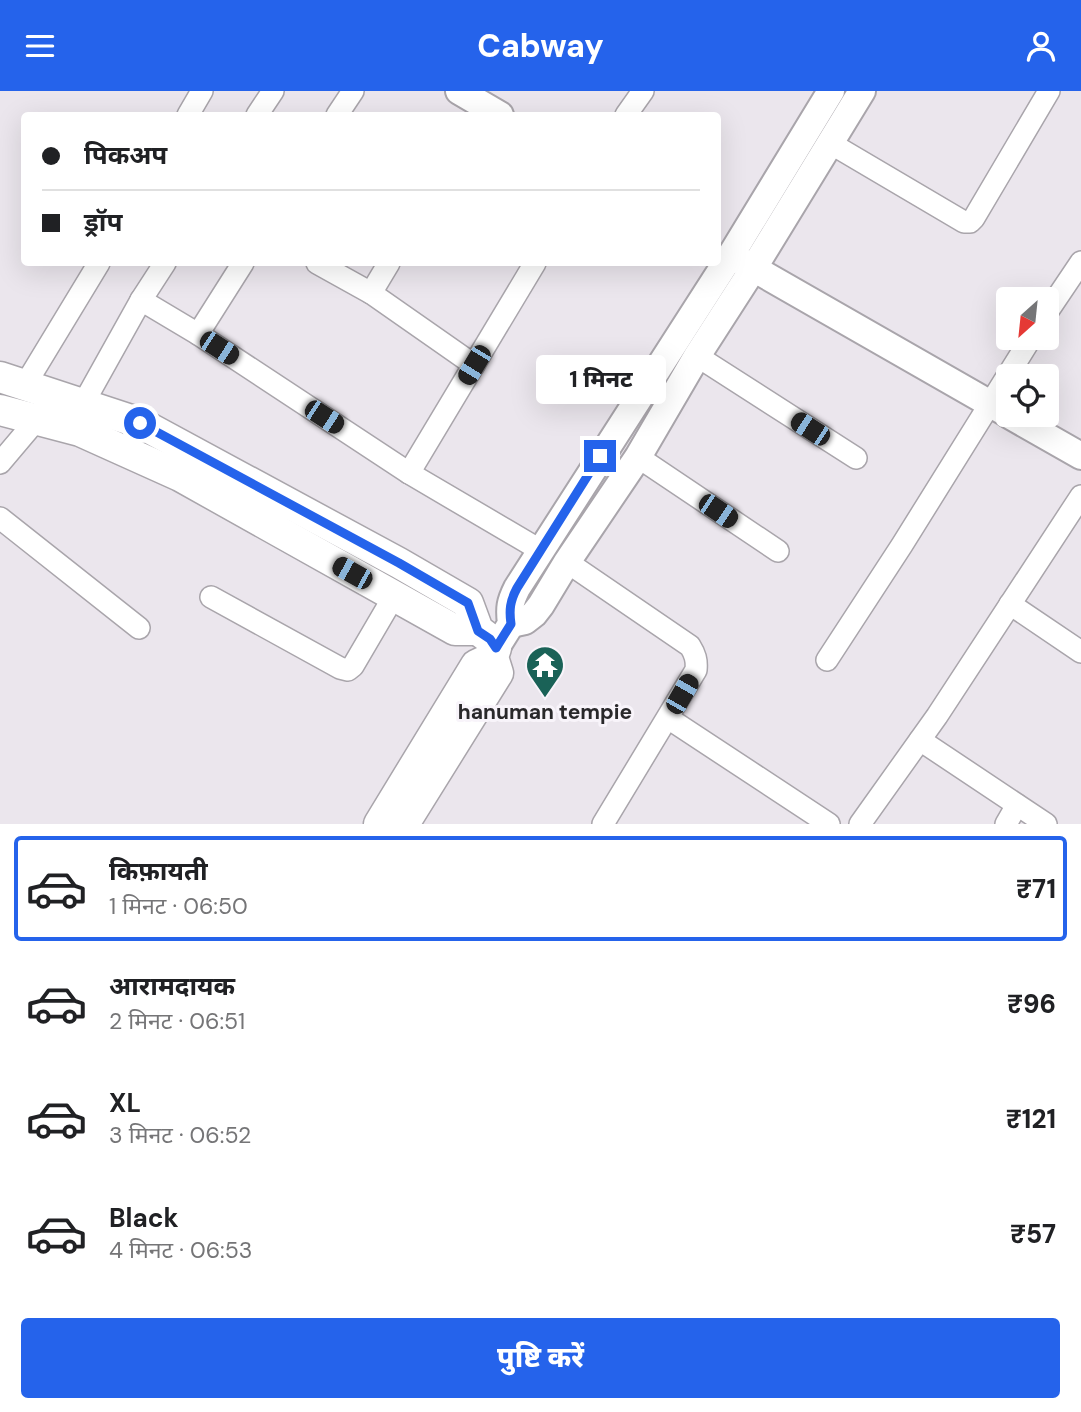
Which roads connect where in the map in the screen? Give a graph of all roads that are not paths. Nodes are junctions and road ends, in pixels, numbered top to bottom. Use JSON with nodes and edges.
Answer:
{"nodes":[{"id":1,"x":202,"y":91,"type":"edge"},
{"id":2,"x":273,"y":91,"type":"edge"},
{"id":3,"x":353,"y":91,"type":"edge"},
{"id":4,"x":459,"y":91,"type":"edge"},
{"id":5,"x":643,"y":91,"type":"edge"},
{"id":6,"x":831,"y":91,"type":"edge"},
{"id":7,"x":862,"y":91,"type":"edge"},
{"id":8,"x":1049,"y":91,"type":"edge"},
{"id":9,"x":190,"y":112,"type":"edge"},
{"id":10,"x":259,"y":112,"type":"edge"},
{"id":11,"x":339,"y":112,"type":"edge"},
{"id":12,"x":486,"y":112,"type":"edge"},
{"id":13,"x":628,"y":112,"type":"edge"},
{"id":14,"x":830,"y":143,"type":"junction"},
{"id":15,"x":734,"y":257,"type":"edge"},
{"id":16,"x":1081,"y":261,"type":"edge"},
{"id":17,"x":97,"y":266,"type":"edge"},
{"id":18,"x":163,"y":266,"type":"edge"},
{"id":19,"x":241,"y":266,"type":"edge"},
{"id":20,"x":322,"y":266,"type":"edge"},
{"id":21,"x":387,"y":266,"type":"edge"},
{"id":22,"x":533,"y":266,"type":"edge"},
{"id":23,"x":371,"y":293,"type":"junction"},
{"id":24,"x":1059,"y":294,"type":"edge"},
{"id":25,"x":141,"y":300,"type":"junction"},
{"id":26,"x":198,"y":334,"type":"junction"},
{"id":27,"x":697,"y":356,"type":"junction"},
{"id":28,"x":474,"y":365,"type":"junction"},
{"id":29,"x":12,"y":381,"type":"edge"},
{"id":30,"x":70,"y":399,"type":"junction"},
{"id":31,"x":996,"y":408,"type":"edge"},
{"id":32,"x":0,"y":410,"type":"edge"},
{"id":33,"x":996,"y":419,"type":"edge"},
{"id":34,"x":37,"y":421,"type":"junction"},
{"id":35,"x":1030,"y":427,"type":"edge"},
{"id":36,"x":1081,"y":456,"type":"edge"},
{"id":37,"x":638,"y":457,"type":"junction"},
{"id":38,"x":856,"y":458,"type":"dead end"},
{"id":39,"x":0,"y":463,"type":"edge"},
{"id":40,"x":409,"y":473,"type":"junction"},
{"id":41,"x":1081,"y":496,"type":"edge"},
{"id":42,"x":280,"y":498,"type":"junction"},
{"id":43,"x":0,"y":518,"type":"edge"},
{"id":44,"x":268,"y":526,"type":"junction"},
{"id":45,"x":540,"y":550,"type":"junction"},
{"id":46,"x":778,"y":551,"type":"dead end"},
{"id":47,"x":568,"y":562,"type":"junction"},
{"id":48,"x":394,"y":596,"type":"junction"},
{"id":49,"x":211,"y":597,"type":"dead end"},
{"id":50,"x":1010,"y":604,"type":"junction"},
{"id":51,"x":139,"y":628,"type":"dead end"},
{"id":52,"x":494,"y":640,"type":"junction"},
{"id":53,"x":1081,"y":652,"type":"edge"},
{"id":54,"x":827,"y":660,"type":"dead end"},
{"id":55,"x":668,"y":718,"type":"junction"},
{"id":56,"x":920,"y":740,"type":"junction"},
{"id":57,"x":1017,"y":806,"type":"junction"},
{"id":58,"x":379,"y":824,"type":"edge"},
{"id":59,"x":404,"y":824,"type":"edge"},
{"id":60,"x":603,"y":824,"type":"edge"},
{"id":61,"x":829,"y":824,"type":"edge"},
{"id":62,"x":860,"y":824,"type":"edge"},
{"id":63,"x":1006,"y":824,"type":"edge"},
{"id":64,"x":1046,"y":824,"type":"edge"}],
"edges":[{"from":1,"to":9,"type":"street"},
{"from":2,"to":10,"type":"street"},
{"from":3,"to":11,"type":"street"},
{"from":4,"to":12,"type":"street"},
{"from":5,"to":13,"type":"street"},
{"from":6,"to":15,"type":"street"},
{"from":7,"to":14,"type":"street"},
{"from":8,"to":14,"type":"street"},
{"from":14,"to":15,"type":"street"},
{"from":15,"to":27,"type":"street"},
{"from":15,"to":31,"type":"street"},
{"from":15,"to":45,"type":"street"},
{"from":16,"to":24,"type":"street"},
{"from":17,"to":29,"type":"street"},
{"from":18,"to":25,"type":"street"},
{"from":19,"to":26,"type":"street"},
{"from":20,"to":23,"type":"street"},
{"from":21,"to":23,"type":"street"},
{"from":22,"to":28,"type":"street"},
{"from":23,"to":28,"type":"street"},
{"from":25,"to":26,"type":"street"},
{"from":25,"to":30,"type":"street"},
{"from":26,"to":40,"type":"street"},
{"from":27,"to":37,"type":"street"},
{"from":27,"to":38,"type":"street"},
{"from":28,"to":40,"type":"street"},
{"from":29,"to":30,"type":"main road"},
{"from":30,"to":34,"type":"street"},
{"from":30,"to":42,"type":"main road"},
{"from":32,"to":34,"type":"main road"},
{"from":33,"to":54,"type":"street"},
{"from":34,"to":39,"type":"street"},
{"from":34,"to":44,"type":"main road"},
{"from":35,"to":36,"type":"street"},
{"from":37,"to":46,"type":"street"},
{"from":37,"to":47,"type":"street"},
{"from":40,"to":45,"type":"street"},
{"from":41,"to":50,"type":"street"},
{"from":42,"to":44,"type":"main road"},
{"from":42,"to":52,"type":"main road"},
{"from":43,"to":51,"type":"street"},
{"from":44,"to":48,"type":"main road"},
{"from":45,"to":52,"type":"street"},
{"from":47,"to":52,"type":"street"},
{"from":47,"to":55,"type":"street"},
{"from":48,"to":49,"type":"street"},
{"from":48,"to":52,"type":"main road"},
{"from":50,"to":53,"type":"street"},
{"from":50,"to":56,"type":"street"},
{"from":52,"to":58,"type":"main road"},
{"from":52,"to":59,"type":"main road"},
{"from":55,"to":60,"type":"street"},
{"from":55,"to":61,"type":"street"},
{"from":56,"to":57,"type":"street"},
{"from":56,"to":62,"type":"street"},
{"from":57,"to":63,"type":"street"},
{"from":57,"to":64,"type":"street"}]}
